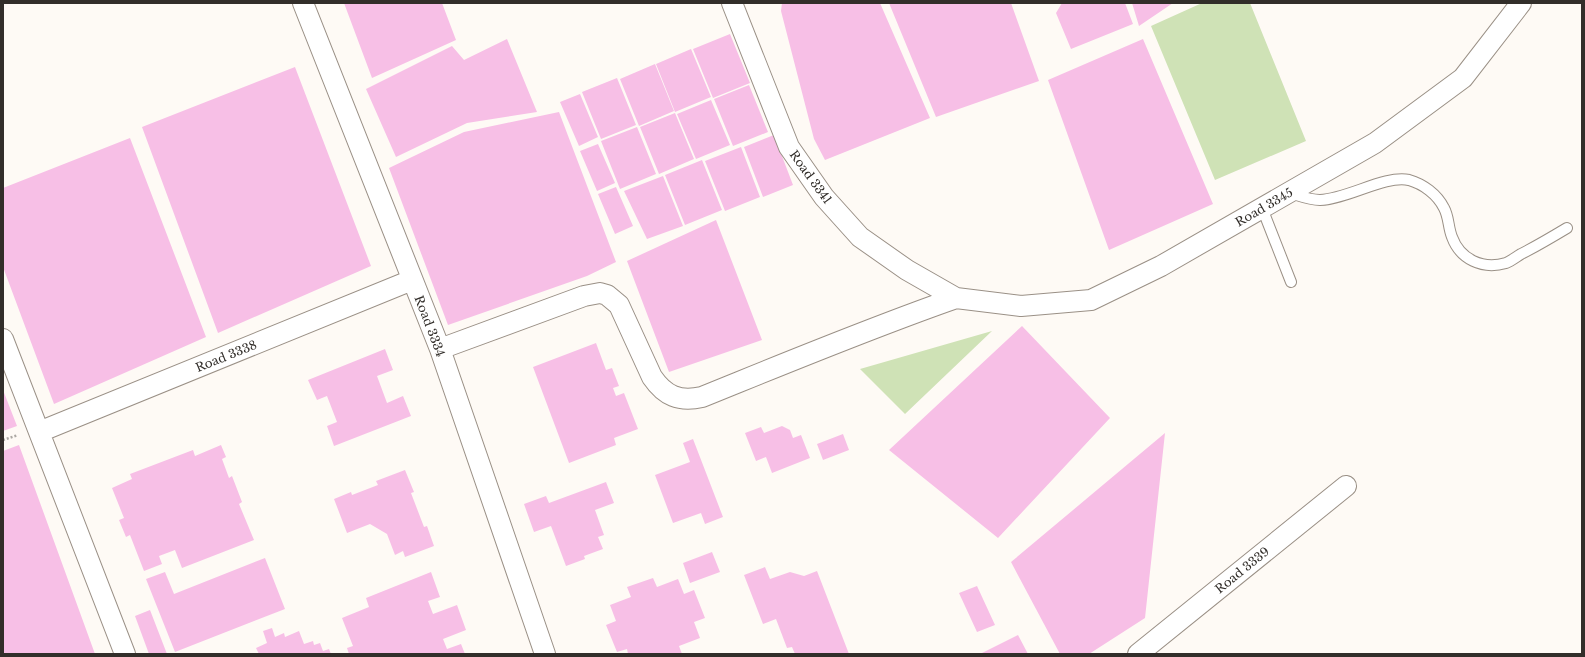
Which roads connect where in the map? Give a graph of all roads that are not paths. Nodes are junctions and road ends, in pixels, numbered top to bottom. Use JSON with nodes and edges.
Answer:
{"nodes":[{"id":1,"x":303,"y":3,"type":"edge"},
{"id":2,"x":732,"y":3,"type":"edge"},
{"id":3,"x":1520,"y":3,"type":"edge"},
{"id":4,"x":1289,"y":192,"type":"junction"},
{"id":5,"x":1262,"y":208,"type":"junction"},
{"id":6,"x":1566,"y":228,"type":"dead end"},
{"id":7,"x":412,"y":280,"type":"junction"},
{"id":8,"x":1291,"y":282,"type":"dead end"},
{"id":9,"x":956,"y":298,"type":"junction"},
{"id":10,"x":3,"y":339,"type":"edge"},
{"id":11,"x":440,"y":349,"type":"junction"},
{"id":12,"x":39,"y":432,"type":"junction"},
{"id":13,"x":1346,"y":486,"type":"dead end"},
{"id":14,"x":125,"y":654,"type":"edge"},
{"id":15,"x":545,"y":654,"type":"edge"},
{"id":16,"x":1138,"y":654,"type":"edge"}],
"edges":[{"from":1,"to":7,"type":"street","name":"Road 3334"},
{"from":2,"to":9,"type":"street","name":"Road 3341"},
{"from":3,"to":4,"type":"street","name":"Road 3345"},
{"from":4,"to":5,"type":"street","name":"Road 3345"},
{"from":4,"to":6,"type":"lane"},
{"from":5,"to":8,"type":"lane"},
{"from":5,"to":9,"type":"street","name":"Road 3345"},
{"from":7,"to":11,"type":"street","name":"Road 3334"},
{"from":7,"to":12,"type":"street","name":"Road 3338"},
{"from":9,"to":11,"type":"street"},
{"from":10,"to":12,"type":"street"},
{"from":11,"to":15,"type":"street","name":"Road 3334"},
{"from":12,"to":14,"type":"street"},
{"from":13,"to":16,"type":"street","name":"Road 3339"}]}
